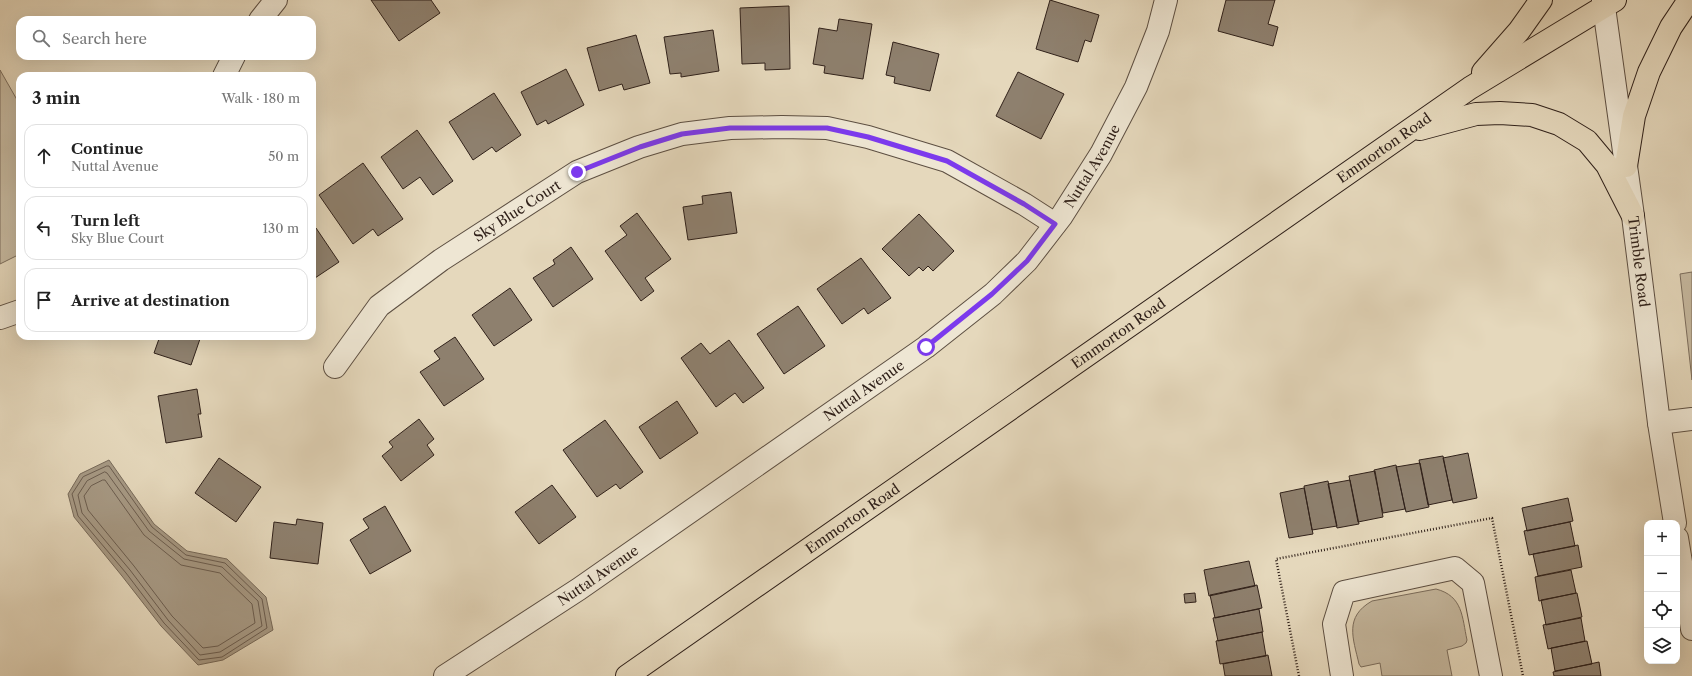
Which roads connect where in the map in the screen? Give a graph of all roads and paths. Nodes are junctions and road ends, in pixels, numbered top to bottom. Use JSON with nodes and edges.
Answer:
{"nodes":[{"id":1,"x":276,"y":0,"type":"edge"},
{"id":2,"x":1166,"y":0,"type":"edge"},
{"id":3,"x":1541,"y":0,"type":"edge"},
{"id":4,"x":1689,"y":0,"type":"edge"},
{"id":5,"x":1607,"y":2,"type":"edge"},
{"id":6,"x":263,"y":16,"type":"edge"},
{"id":7,"x":232,"y":60,"type":"edge"},
{"id":8,"x":226,"y":72,"type":"edge"},
{"id":9,"x":1470,"y":88,"type":"junction"},
{"id":10,"x":1407,"y":132,"type":"junction"},
{"id":11,"x":1626,"y":166,"type":"junction"},
{"id":12,"x":1633,"y":216,"type":"junction"},
{"id":13,"x":1055,"y":224,"type":"junction"},
{"id":14,"x":16,"y":312,"type":"edge"},
{"id":15,"x":0,"y":318,"type":"edge"},
{"id":16,"x":335,"y":367,"type":"dead end"},
{"id":17,"x":1692,"y":419,"type":"edge"},
{"id":18,"x":1660,"y":423,"type":"junction"},
{"id":19,"x":1675,"y":520,"type":"edge"},
{"id":20,"x":1680,"y":556,"type":"edge"},
{"id":21,"x":1692,"y":629,"type":"edge"},
{"id":22,"x":444,"y":676,"type":"edge"},
{"id":23,"x":627,"y":676,"type":"edge"},
{"id":24,"x":1342,"y":676,"type":"edge"},
{"id":25,"x":1491,"y":676,"type":"edge"}],
"edges":[{"from":1,"to":6,"type":"street"},
{"from":2,"to":13,"type":"street","name":"Nuttal Avenue"},
{"from":3,"to":9,"type":"main road"},
{"from":4,"to":11,"type":"main road"},
{"from":5,"to":9,"type":"main road","name":"Emmorton Road"},
{"from":5,"to":11,"type":"street","name":"Trimble Road"},
{"from":7,"to":8,"type":"street"},
{"from":9,"to":10,"type":"main road","name":"Emmorton Road"},
{"from":10,"to":12,"type":"main road"},
{"from":10,"to":23,"type":"main road","name":"Emmorton Road"},
{"from":11,"to":12,"type":"street","name":"Trimble Road"},
{"from":12,"to":18,"type":"street","name":"Trimble Road"},
{"from":13,"to":16,"type":"street","name":"Sky Blue Court"},
{"from":13,"to":22,"type":"street","name":"Nuttal Avenue"},
{"from":14,"to":15,"type":"street"},
{"from":17,"to":18,"type":"street"},
{"from":18,"to":19,"type":"street","name":"Trimble Road"},
{"from":20,"to":21,"type":"street"},
{"from":24,"to":25,"type":"street"}]}
